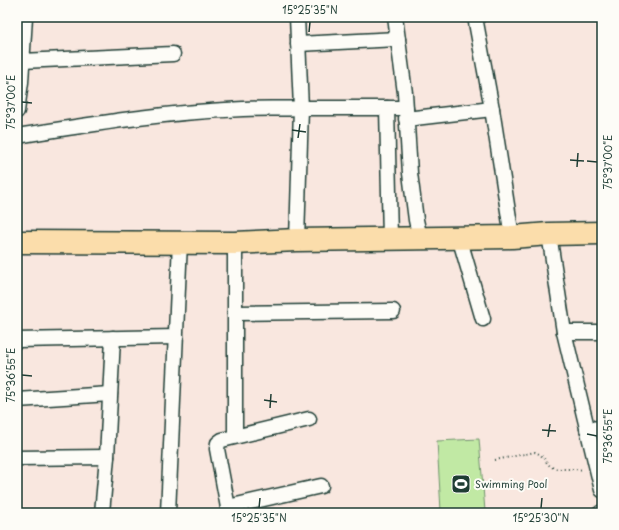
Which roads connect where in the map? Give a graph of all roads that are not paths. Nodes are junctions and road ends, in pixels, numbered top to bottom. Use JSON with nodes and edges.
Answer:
{"nodes":[{"id":1,"x":25,"y":17,"type":"edge"},
{"id":2,"x":297,"y":17,"type":"edge"},
{"id":3,"x":395,"y":17,"type":"edge"},
{"id":4,"x":475,"y":17,"type":"edge"},
{"id":5,"x":398,"y":39,"type":"junction"},
{"id":6,"x":298,"y":44,"type":"junction"},
{"id":7,"x":173,"y":54,"type":"dead end"},
{"id":8,"x":22,"y":61,"type":"junction"},
{"id":9,"x":301,"y":108,"type":"junction"},
{"id":10,"x":387,"y":108,"type":"junction"},
{"id":11,"x":492,"y":109,"type":"junction"},
{"id":12,"x":17,"y":111,"type":"edge"},
{"id":13,"x":406,"y":113,"type":"junction"},
{"id":14,"x":17,"y":136,"type":"edge"},
{"id":15,"x":602,"y":233,"type":"edge"},
{"id":16,"x":548,"y":234,"type":"junction"},
{"id":17,"x":459,"y":237,"type":"junction"},
{"id":18,"x":512,"y":237,"type":"junction"},
{"id":19,"x":390,"y":238,"type":"junction"},
{"id":20,"x":420,"y":238,"type":"junction"},
{"id":21,"x":297,"y":240,"type":"junction"},
{"id":22,"x":17,"y":242,"type":"edge"},
{"id":23,"x":180,"y":242,"type":"junction"},
{"id":24,"x":235,"y":243,"type":"junction"},
{"id":25,"x":393,"y":311,"type":"dead end"},
{"id":26,"x":235,"y":313,"type":"junction"},
{"id":27,"x":483,"y":319,"type":"dead end"},
{"id":28,"x":564,"y":332,"type":"junction"},
{"id":29,"x":602,"y":332,"type":"edge"},
{"id":30,"x":176,"y":337,"type":"junction"},
{"id":31,"x":113,"y":338,"type":"junction"},
{"id":32,"x":17,"y":340,"type":"edge"},
{"id":33,"x":110,"y":394,"type":"junction"},
{"id":34,"x":17,"y":400,"type":"edge"},
{"id":35,"x":309,"y":419,"type":"dead end"},
{"id":36,"x":602,"y":428,"type":"edge"},
{"id":37,"x":587,"y":429,"type":"junction"},
{"id":38,"x":235,"y":436,"type":"junction"},
{"id":39,"x":107,"y":457,"type":"junction"},
{"id":40,"x":17,"y":458,"type":"edge"},
{"id":41,"x":321,"y":486,"type":"dead end"},
{"id":42,"x":602,"y":490,"type":"edge"},
{"id":43,"x":228,"y":510,"type":"edge"},
{"id":44,"x":102,"y":513,"type":"edge"},
{"id":45,"x":168,"y":513,"type":"edge"}],
"edges":[{"from":1,"to":8,"type":"street"},
{"from":2,"to":6,"type":"street"},
{"from":3,"to":5,"type":"street"},
{"from":4,"to":11,"type":"street"},
{"from":5,"to":6,"type":"street"},
{"from":5,"to":13,"type":"street"},
{"from":6,"to":9,"type":"street"},
{"from":7,"to":8,"type":"street"},
{"from":8,"to":12,"type":"street"},
{"from":9,"to":10,"type":"street"},
{"from":9,"to":14,"type":"street"},
{"from":9,"to":21,"type":"street"},
{"from":10,"to":13,"type":"street"},
{"from":10,"to":19,"type":"street"},
{"from":11,"to":13,"type":"street"},
{"from":11,"to":18,"type":"street"},
{"from":13,"to":20,"type":"street"},
{"from":15,"to":16,"type":"main road"},
{"from":16,"to":18,"type":"main road"},
{"from":16,"to":28,"type":"street"},
{"from":17,"to":18,"type":"main road"},
{"from":17,"to":20,"type":"main road"},
{"from":17,"to":27,"type":"street"},
{"from":19,"to":20,"type":"main road"},
{"from":19,"to":21,"type":"main road"},
{"from":21,"to":24,"type":"main road"},
{"from":22,"to":23,"type":"main road"},
{"from":23,"to":24,"type":"main road"},
{"from":23,"to":30,"type":"street"},
{"from":24,"to":26,"type":"street"},
{"from":25,"to":26,"type":"street"},
{"from":26,"to":38,"type":"street"},
{"from":28,"to":29,"type":"street"},
{"from":28,"to":37,"type":"street"},
{"from":30,"to":31,"type":"street"},
{"from":30,"to":45,"type":"street"},
{"from":31,"to":32,"type":"street"},
{"from":31,"to":33,"type":"street"},
{"from":33,"to":34,"type":"street"},
{"from":33,"to":39,"type":"street"},
{"from":35,"to":38,"type":"street"},
{"from":36,"to":37,"type":"street"},
{"from":37,"to":42,"type":"street"},
{"from":38,"to":43,"type":"street"},
{"from":39,"to":40,"type":"street"},
{"from":39,"to":44,"type":"street"},
{"from":41,"to":43,"type":"street"}]}
